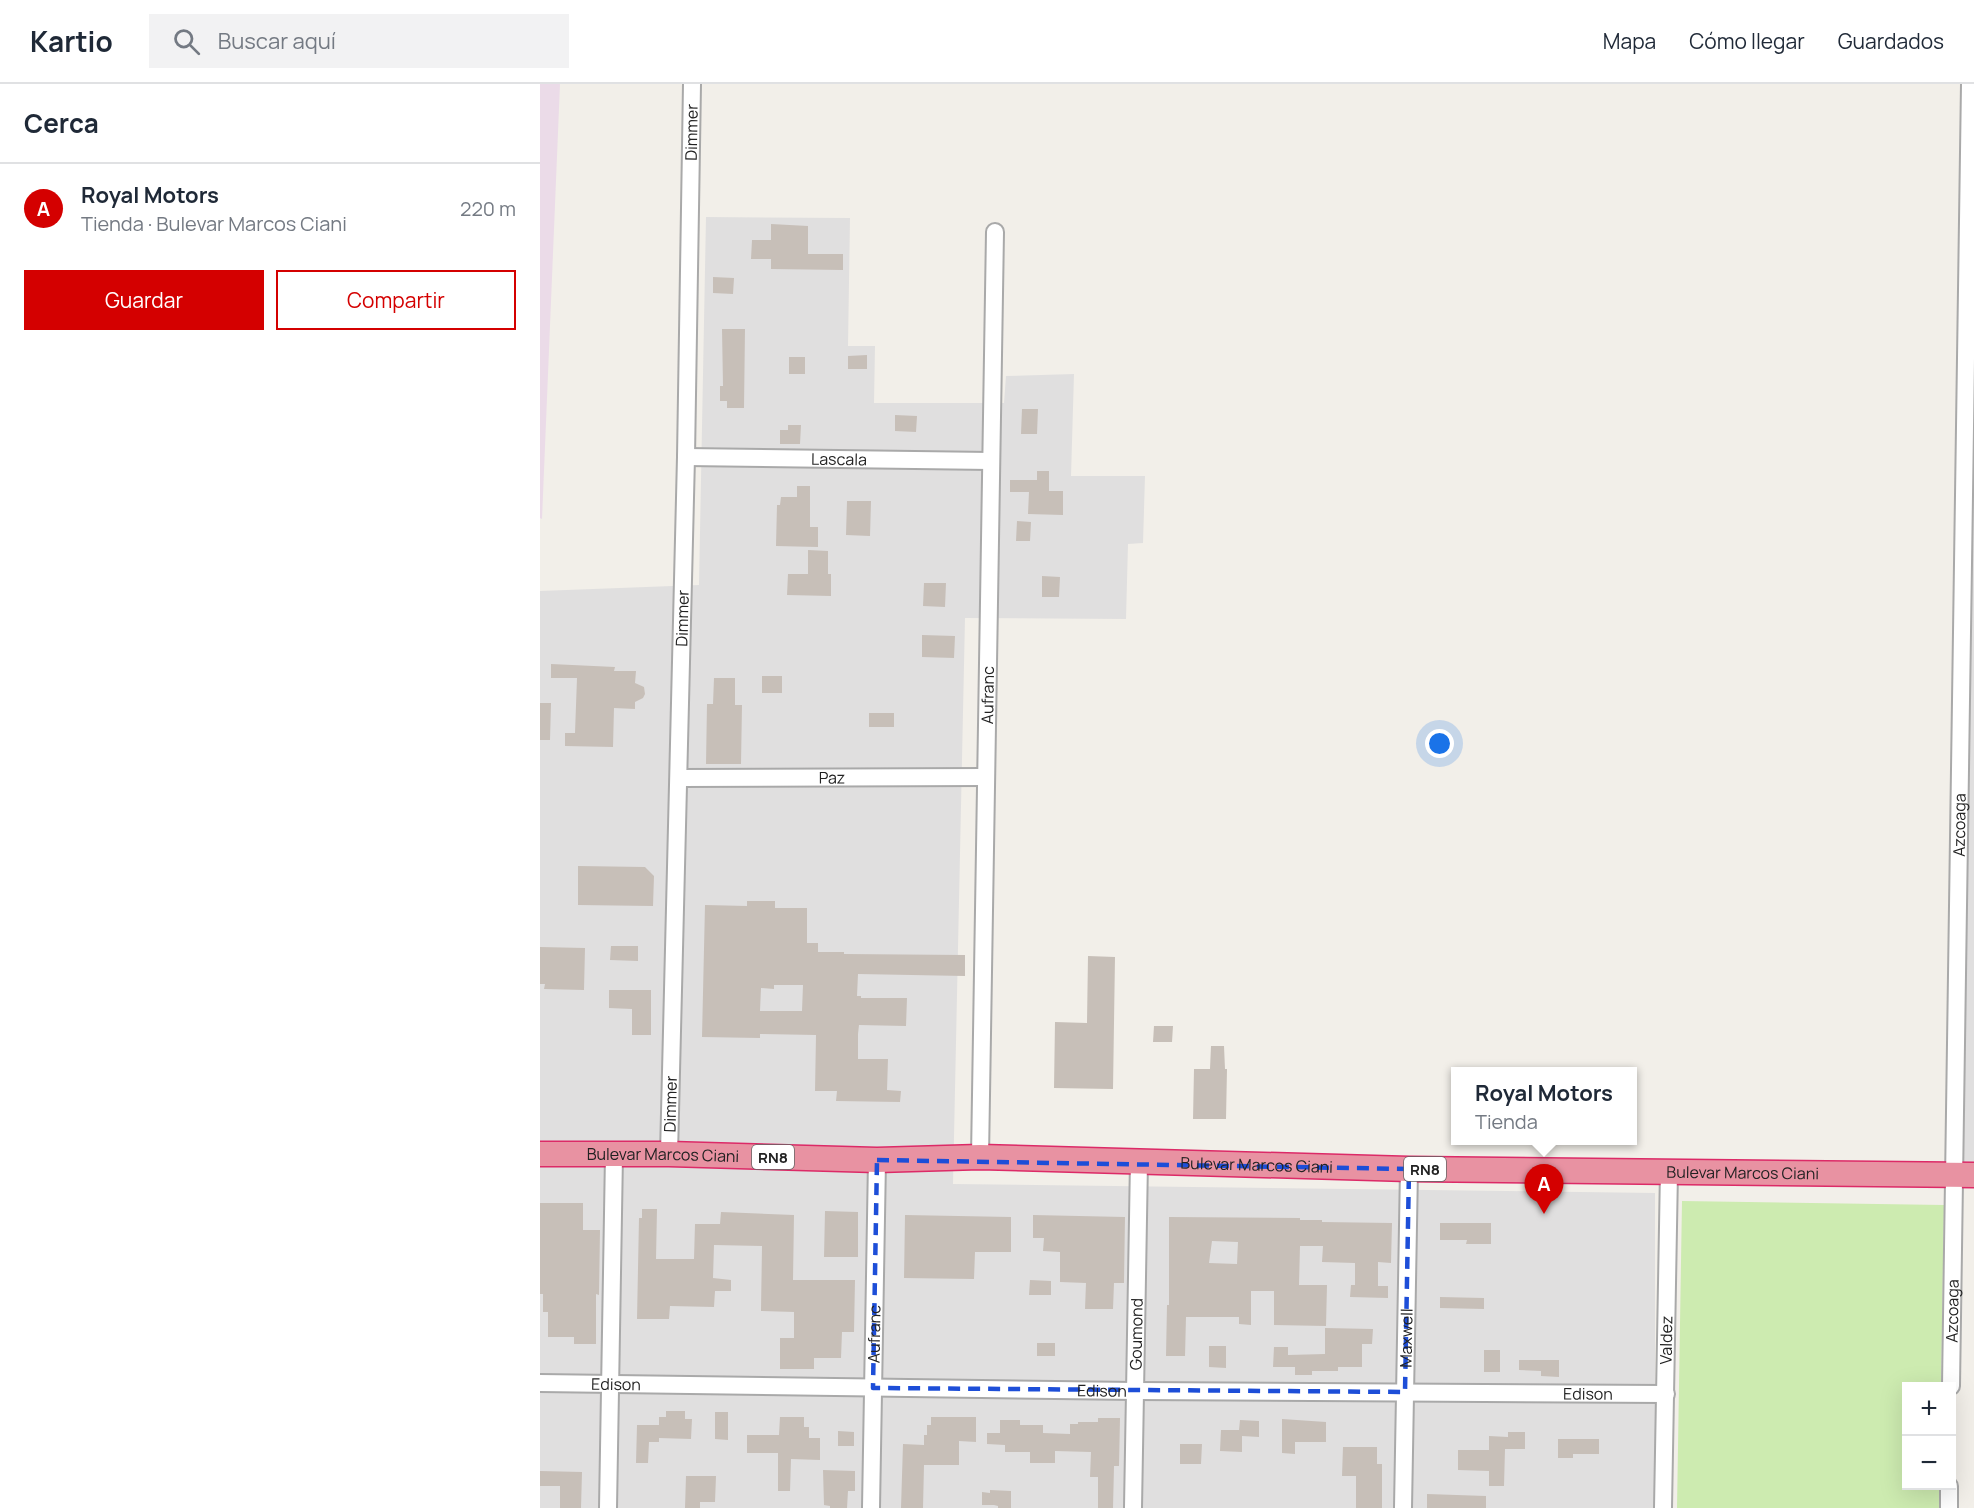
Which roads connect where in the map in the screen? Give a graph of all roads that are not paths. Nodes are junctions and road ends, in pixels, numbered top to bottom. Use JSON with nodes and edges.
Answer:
{"nodes":[{"id":1,"x":692,"y":84,"type":"edge"},
{"id":2,"x":1970,"y":84,"type":"edge"},
{"id":3,"x":995,"y":232,"type":"dead end"},
{"id":4,"x":686,"y":457,"type":"junction"},
{"id":5,"x":992,"y":461,"type":"junction"},
{"id":6,"x":986,"y":777,"type":"junction"},
{"id":7,"x":679,"y":778,"type":"junction"},
{"id":8,"x":540,"y":1154,"type":"edge"},
{"id":9,"x":669,"y":1154,"type":"junction"},
{"id":10,"x":614,"y":1155,"type":"junction"},
{"id":11,"x":980,"y":1157,"type":"junction"},
{"id":12,"x":877,"y":1160,"type":"junction"},
{"id":13,"x":1139,"y":1161,"type":"junction"},
{"id":14,"x":1409,"y":1169,"type":"junction"},
{"id":15,"x":1669,"y":1171,"type":"junction"},
{"id":16,"x":1964,"y":1175,"type":"edge"},
{"id":17,"x":1951,"y":1382,"type":"edge"},
{"id":18,"x":540,"y":1383,"type":"edge"},
{"id":19,"x":610,"y":1383,"type":"junction"},
{"id":20,"x":873,"y":1388,"type":"junction"},
{"id":21,"x":1135,"y":1390,"type":"junction"},
{"id":22,"x":1405,"y":1392,"type":"junction"},
{"id":23,"x":1666,"y":1394,"type":"junction"},
{"id":24,"x":1949,"y":1490,"type":"edge"},
{"id":25,"x":608,"y":1508,"type":"edge"},
{"id":26,"x":872,"y":1508,"type":"edge"},
{"id":27,"x":1133,"y":1508,"type":"edge"},
{"id":28,"x":1403,"y":1508,"type":"edge"},
{"id":29,"x":1663,"y":1508,"type":"edge"},
{"id":30,"x":1949,"y":1508,"type":"edge"}],
"edges":[{"from":1,"to":4,"type":"street","name":"Dimmer"},
{"from":2,"to":16,"type":"street","name":"Azcoaga"},
{"from":3,"to":5,"type":"street","name":"Aufranc"},
{"from":4,"to":5,"type":"street","name":"Lascala"},
{"from":4,"to":7,"type":"street","name":"Dimmer"},
{"from":5,"to":6,"type":"street","name":"Aufranc"},
{"from":6,"to":7,"type":"street","name":"Paz"},
{"from":6,"to":11,"type":"street","name":"Aufranc"},
{"from":7,"to":9,"type":"street","name":"Dimmer"},
{"from":8,"to":10,"type":"highway","name":"Bulevar Marcos Ciani","number":"RN8"},
{"from":9,"to":10,"type":"highway","name":"Bulevar Marcos Ciani","number":"RN8"},
{"from":9,"to":12,"type":"highway","name":"Bulevar Marcos Ciani","number":"RN8"},
{"from":10,"to":19,"type":"street"},
{"from":11,"to":12,"type":"highway","name":"Bulevar Marcos Ciani","number":"RN8"},
{"from":11,"to":13,"type":"highway","name":"Bulevar Marcos Ciani","number":"RN8"},
{"from":12,"to":20,"type":"street","name":"Aufranc"},
{"from":13,"to":14,"type":"highway","name":"Bulevar Marcos Ciani","number":"RN8"},
{"from":13,"to":21,"type":"street","name":"Goumond"},
{"from":14,"to":15,"type":"highway","name":"Bulevar Marcos Ciani","number":"RN8"},
{"from":14,"to":22,"type":"street","name":"Maxwell"},
{"from":15,"to":16,"type":"highway","name":"Bulevar Marcos Ciani","number":"RN8"},
{"from":15,"to":23,"type":"street","name":"Valdez"},
{"from":16,"to":17,"type":"street","name":"Azcoaga"},
{"from":18,"to":19,"type":"street","name":"Edison"},
{"from":19,"to":20,"type":"street","name":"Edison"},
{"from":19,"to":25,"type":"street"},
{"from":20,"to":21,"type":"street","name":"Edison"},
{"from":20,"to":26,"type":"street","name":"Aufranc"},
{"from":21,"to":22,"type":"street","name":"Edison"},
{"from":21,"to":27,"type":"street","name":"Goumond"},
{"from":22,"to":23,"type":"street","name":"Edison"},
{"from":22,"to":28,"type":"street","name":"Maxwell"},
{"from":23,"to":29,"type":"street","name":"Valdez"},
{"from":24,"to":30,"type":"street"}]}
